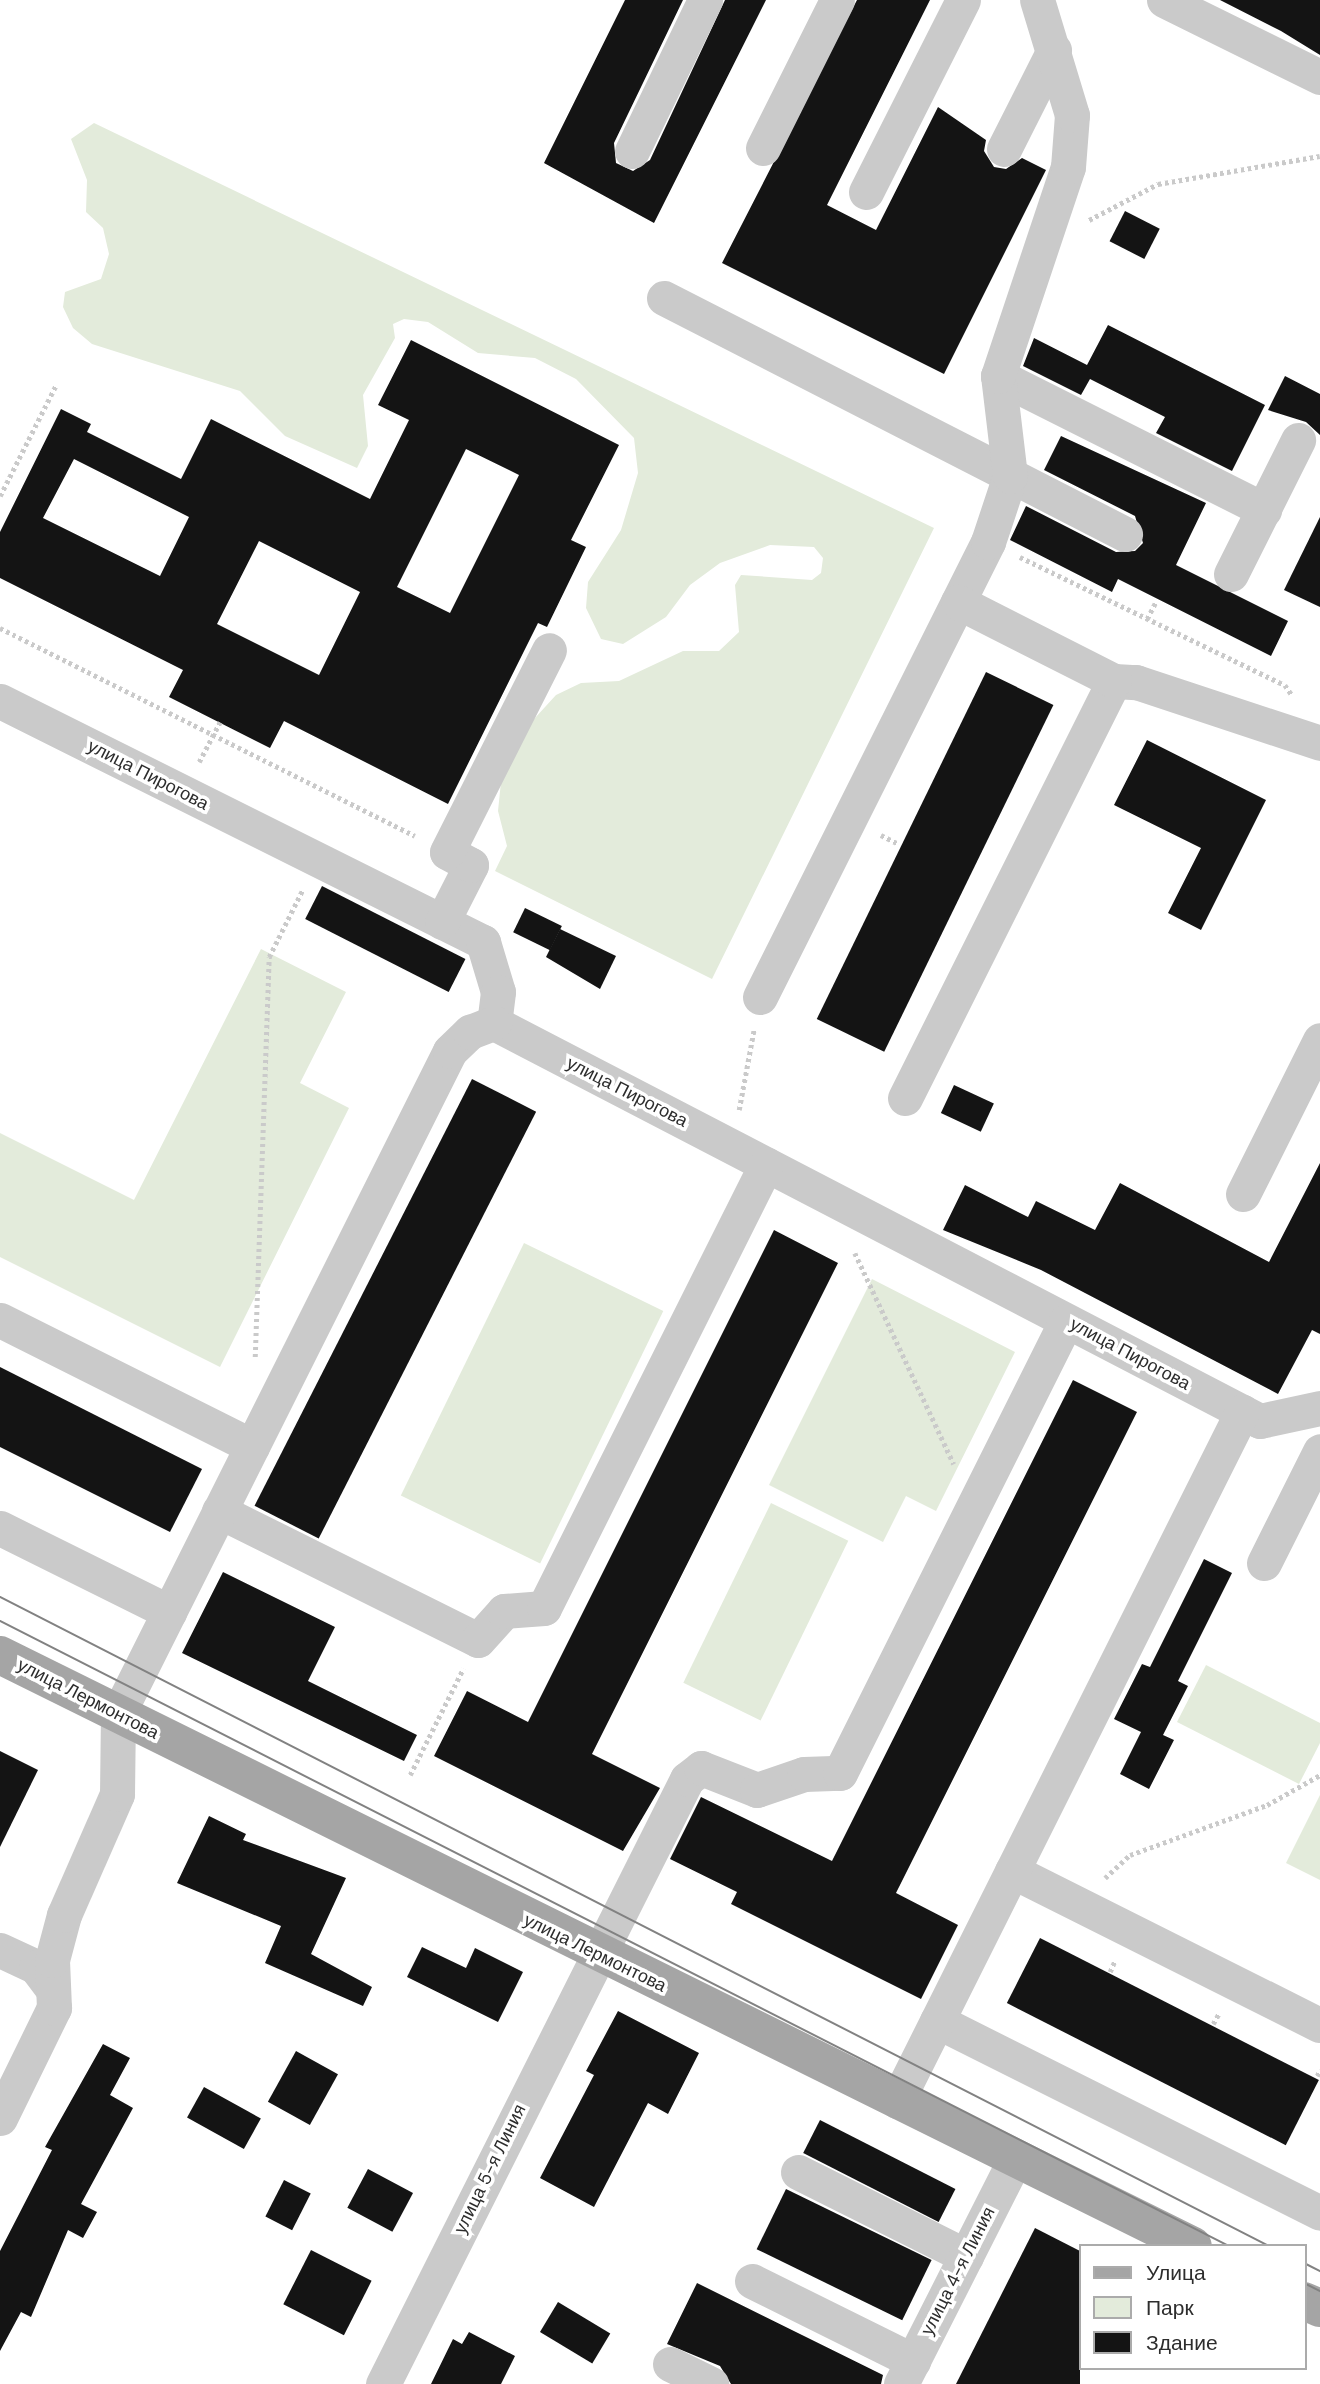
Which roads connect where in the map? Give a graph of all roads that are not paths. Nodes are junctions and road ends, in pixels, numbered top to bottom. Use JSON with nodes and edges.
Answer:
{"nodes":[{"id":1,"x":705,"y":0,"type":"edge"},
{"id":2,"x":837,"y":0,"type":"edge"},
{"id":3,"x":963,"y":0,"type":"edge"},
{"id":4,"x":1037,"y":0,"type":"edge"},
{"id":5,"x":1164,"y":0,"type":"edge"},
{"id":6,"x":1054,"y":50,"type":"junction"},
{"id":7,"x":1320,"y":78,"type":"edge"},
{"id":8,"x":763,"y":148,"type":"dead end"},
{"id":9,"x":1004,"y":149,"type":"dead end"},
{"id":10,"x":632,"y":151,"type":"dead end"},
{"id":11,"x":866,"y":192,"type":"dead end"},
{"id":12,"x":664,"y":298,"type":"dead end"},
{"id":13,"x":998,"y":376,"type":"junction"},
{"id":14,"x":1298,"y":440,"type":"dead end"},
{"id":15,"x":1010,"y":475,"type":"junction"},
{"id":16,"x":1264,"y":510,"type":"junction"},
{"id":17,"x":1125,"y":534,"type":"dead end"},
{"id":18,"x":1231,"y":574,"type":"dead end"},
{"id":19,"x":958,"y":602,"type":"junction"},
{"id":20,"x":549,"y":650,"type":"dead end"},
{"id":21,"x":1114,"y":681,"type":"junction"},
{"id":22,"x":0,"y":701,"type":"edge"},
{"id":23,"x":1320,"y":743,"type":"edge"},
{"id":24,"x":442,"y":922,"type":"junction"},
{"id":25,"x":760,"y":997,"type":"road end"},
{"id":26,"x":494,"y":1023,"type":"junction"},
{"id":27,"x":1320,"y":1040,"type":"edge"},
{"id":28,"x":905,"y":1098,"type":"dead end"},
{"id":29,"x":766,"y":1164,"type":"junction"},
{"id":30,"x":1243,"y":1194,"type":"dead end"},
{"id":31,"x":0,"y":1320,"type":"edge"},
{"id":32,"x":1066,"y":1321,"type":"junction"},
{"id":33,"x":1320,"y":1408,"type":"edge"},
{"id":34,"x":1242,"y":1412,"type":"junction"},
{"id":35,"x":252,"y":1446,"type":"junction"},
{"id":36,"x":1320,"y":1451,"type":"edge"},
{"id":37,"x":219,"y":1511,"type":"junction"},
{"id":38,"x":0,"y":1528,"type":"edge"},
{"id":39,"x":1264,"y":1563,"type":"dead end"},
{"id":40,"x":169,"y":1612,"type":"junction"},
{"id":41,"x":0,"y":1655,"type":"edge"},
{"id":42,"x":118,"y":1714,"type":"junction"},
{"id":43,"x":1012,"y":1871,"type":"junction"},
{"id":44,"x":0,"y":1950,"type":"edge"},
{"id":45,"x":595,"y":1953,"type":"junction"},
{"id":46,"x":51,"y":1987,"type":"junction"},
{"id":47,"x":937,"y":2021,"type":"junction"},
{"id":48,"x":1320,"y":2025,"type":"edge"},
{"id":49,"x":897,"y":2101,"type":"junction"},
{"id":50,"x":0,"y":2118,"type":"edge"},
{"id":51,"x":1015,"y":2159,"type":"junction"},
{"id":52,"x":798,"y":2172,"type":"dead end"},
{"id":53,"x":1320,"y":2213,"type":"edge"},
{"id":54,"x":1188,"y":2244,"type":"edge"},
{"id":55,"x":966,"y":2256,"type":"junction"},
{"id":56,"x":752,"y":2281,"type":"dead end"},
{"id":57,"x":405,"y":2345,"type":"junction"},
{"id":58,"x":670,"y":2364,"type":"dead end"},
{"id":59,"x":907,"y":2372,"type":"edge"},
{"id":60,"x":383,"y":2384,"type":"edge"},
{"id":61,"x":408,"y":2384,"type":"edge"},
{"id":62,"x":711,"y":2384,"type":"edge"}],
"edges":[{"from":1,"to":10,"type":"street"},
{"from":2,"to":8,"type":"street"},
{"from":3,"to":11,"type":"street"},
{"from":4,"to":6,"type":"street"},
{"from":5,"to":7,"type":"street"},
{"from":6,"to":9,"type":"street"},
{"from":6,"to":13,"type":"street"},
{"from":12,"to":15,"type":"street"},
{"from":13,"to":15,"type":"street"},
{"from":13,"to":16,"type":"street"},
{"from":14,"to":16,"type":"street"},
{"from":15,"to":17,"type":"street"},
{"from":15,"to":19,"type":"street"},
{"from":16,"to":18,"type":"street"},
{"from":19,"to":21,"type":"street"},
{"from":19,"to":25,"type":"street"},
{"from":20,"to":24,"type":"street"},
{"from":21,"to":23,"type":"street"},
{"from":21,"to":28,"type":"street"},
{"from":22,"to":24,"type":"street","name":"улица Пирогова"},
{"from":24,"to":26,"type":"street","name":"улица Пирогова"},
{"from":26,"to":29,"type":"street","name":"улица Пирогова"},
{"from":26,"to":35,"type":"street"},
{"from":27,"to":30,"type":"street"},
{"from":29,"to":32,"type":"street","name":"улица Пирогова"},
{"from":29,"to":37,"type":"street"},
{"from":31,"to":35,"type":"street"},
{"from":32,"to":34,"type":"street","name":"улица Пирогова"},
{"from":32,"to":45,"type":"street","name":"улица 5-я Линия"},
{"from":33,"to":34,"type":"street","name":"улица Пирогова"},
{"from":34,"to":43,"type":"street"},
{"from":35,"to":37,"type":"street"},
{"from":36,"to":39,"type":"street"},
{"from":37,"to":40,"type":"street"},
{"from":38,"to":40,"type":"street"},
{"from":40,"to":42,"type":"street"},
{"from":41,"to":42,"type":"main road","name":"улица Лермонтова"},
{"from":42,"to":45,"type":"main road","name":"улица Лермонтова"},
{"from":42,"to":46,"type":"street"},
{"from":43,"to":47,"type":"street"},
{"from":43,"to":48,"type":"street"},
{"from":44,"to":46,"type":"street"},
{"from":45,"to":49,"type":"main road","name":"улица Лермонтова"},
{"from":45,"to":57,"type":"street","name":"улица 5-я Линия"},
{"from":46,"to":50,"type":"street"},
{"from":47,"to":49,"type":"street"},
{"from":47,"to":53,"type":"street"},
{"from":49,"to":51,"type":"main road","name":"улица Лермонтова"},
{"from":51,"to":54,"type":"main road","name":"улица Лермонтова"},
{"from":51,"to":55,"type":"street","name":"улица 4-я Линия"},
{"from":52,"to":55,"type":"street"},
{"from":55,"to":59,"type":"street","name":"улица 4-я Линия"},
{"from":56,"to":59,"type":"street"},
{"from":57,"to":60,"type":"street","name":"улица 5-я Линия"},
{"from":57,"to":61,"type":"street"},
{"from":58,"to":62,"type":"street"}]}
